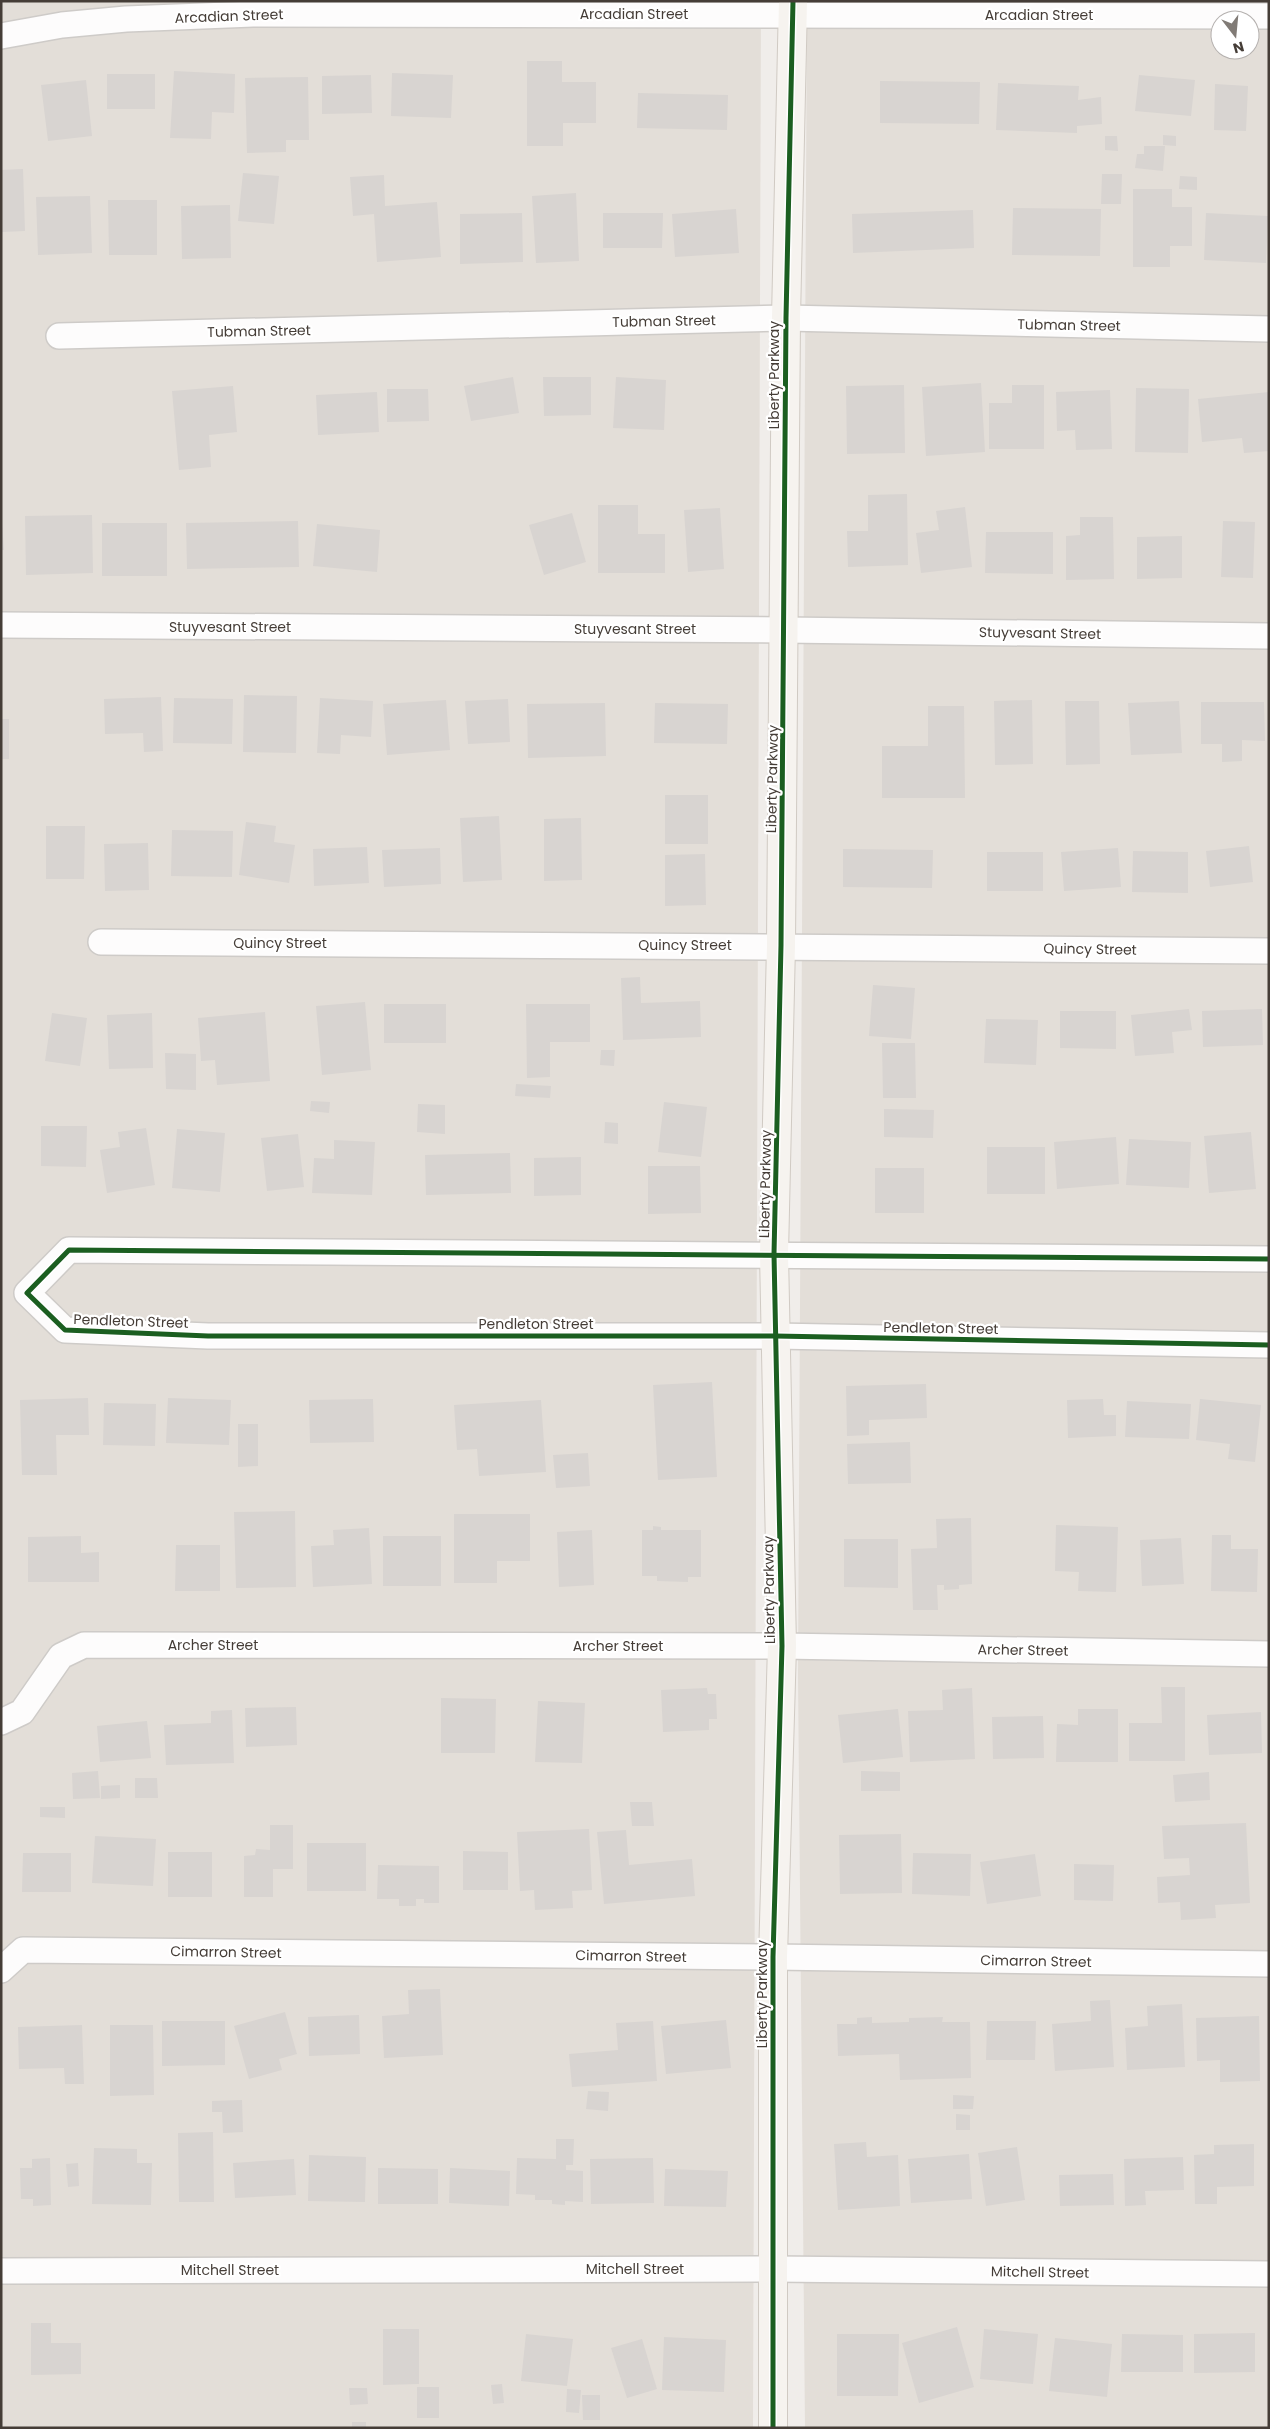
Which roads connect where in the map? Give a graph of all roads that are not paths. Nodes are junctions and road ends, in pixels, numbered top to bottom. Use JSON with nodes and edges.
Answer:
{"nodes":[{"id":1,"x":793,"y":8,"type":"edge"},
{"id":2,"x":1269,"y":16,"type":"edge"},
{"id":3,"x":1,"y":36,"type":"edge"},
{"id":4,"x":786,"y":318,"type":"junction"},
{"id":5,"x":1269,"y":330,"type":"edge"},
{"id":6,"x":59,"y":336,"type":"dead end"},
{"id":7,"x":1,"y":625,"type":"edge"},
{"id":8,"x":784,"y":630,"type":"junction"},
{"id":9,"x":1269,"y":636,"type":"edge"},
{"id":10,"x":101,"y":942,"type":"dead end"},
{"id":11,"x":781,"y":946,"type":"junction"},
{"id":12,"x":1269,"y":951,"type":"edge"},
{"id":13,"x":774,"y":1254,"type":"junction"},
{"id":14,"x":1269,"y":1259,"type":"edge"},
{"id":15,"x":775,"y":1336,"type":"junction"},
{"id":16,"x":1269,"y":1345,"type":"edge"},
{"id":17,"x":782,"y":1646,"type":"junction"},
{"id":18,"x":1269,"y":1654,"type":"edge"},
{"id":19,"x":1,"y":1722,"type":"edge"},
{"id":20,"x":773,"y":1957,"type":"junction"},
{"id":21,"x":1269,"y":1964,"type":"edge"},
{"id":22,"x":1,"y":1970,"type":"edge"},
{"id":23,"x":774,"y":2269,"type":"junction"},
{"id":24,"x":1,"y":2271,"type":"edge"},
{"id":25,"x":1269,"y":2274,"type":"edge"},
{"id":26,"x":773,"y":2428,"type":"edge"}],
"edges":[{"from":1,"to":2,"type":"street","name":"Arcadian Street"},
{"from":1,"to":3,"type":"street","name":"Arcadian Street"},
{"from":1,"to":4,"type":"street","name":"Liberty Parkway"},
{"from":4,"to":5,"type":"street","name":"Tubman Street"},
{"from":4,"to":6,"type":"street","name":"Tubman Street"},
{"from":4,"to":8,"type":"street","name":"Liberty Parkway"},
{"from":7,"to":8,"type":"street","name":"Stuyvesant Street"},
{"from":8,"to":9,"type":"street","name":"Stuyvesant Street"},
{"from":8,"to":11,"type":"street","name":"Liberty Parkway"},
{"from":10,"to":11,"type":"street","name":"Quincy Street"},
{"from":11,"to":12,"type":"street","name":"Quincy Street"},
{"from":11,"to":13,"type":"street","name":"Liberty Parkway"},
{"from":13,"to":14,"type":"street","name":"Pendleton Street"},
{"from":13,"to":15,"type":"street","name":"Liberty Parkway"},
{"from":13,"to":15,"type":"street","name":"Pendleton Street"},
{"from":15,"to":16,"type":"street","name":"Pendleton Street"},
{"from":15,"to":17,"type":"street","name":"Liberty Parkway"},
{"from":17,"to":18,"type":"street","name":"Archer Street"},
{"from":17,"to":19,"type":"street","name":"Archer Street"},
{"from":17,"to":20,"type":"street","name":"Liberty Parkway"},
{"from":20,"to":21,"type":"street","name":"Cimarron Street"},
{"from":20,"to":22,"type":"street","name":"Cimarron Street"},
{"from":20,"to":23,"type":"street","name":"Liberty Parkway"},
{"from":23,"to":24,"type":"street","name":"Mitchell Street"},
{"from":23,"to":25,"type":"street","name":"Mitchell Street"},
{"from":23,"to":26,"type":"street","name":"Liberty Parkway"}]}
